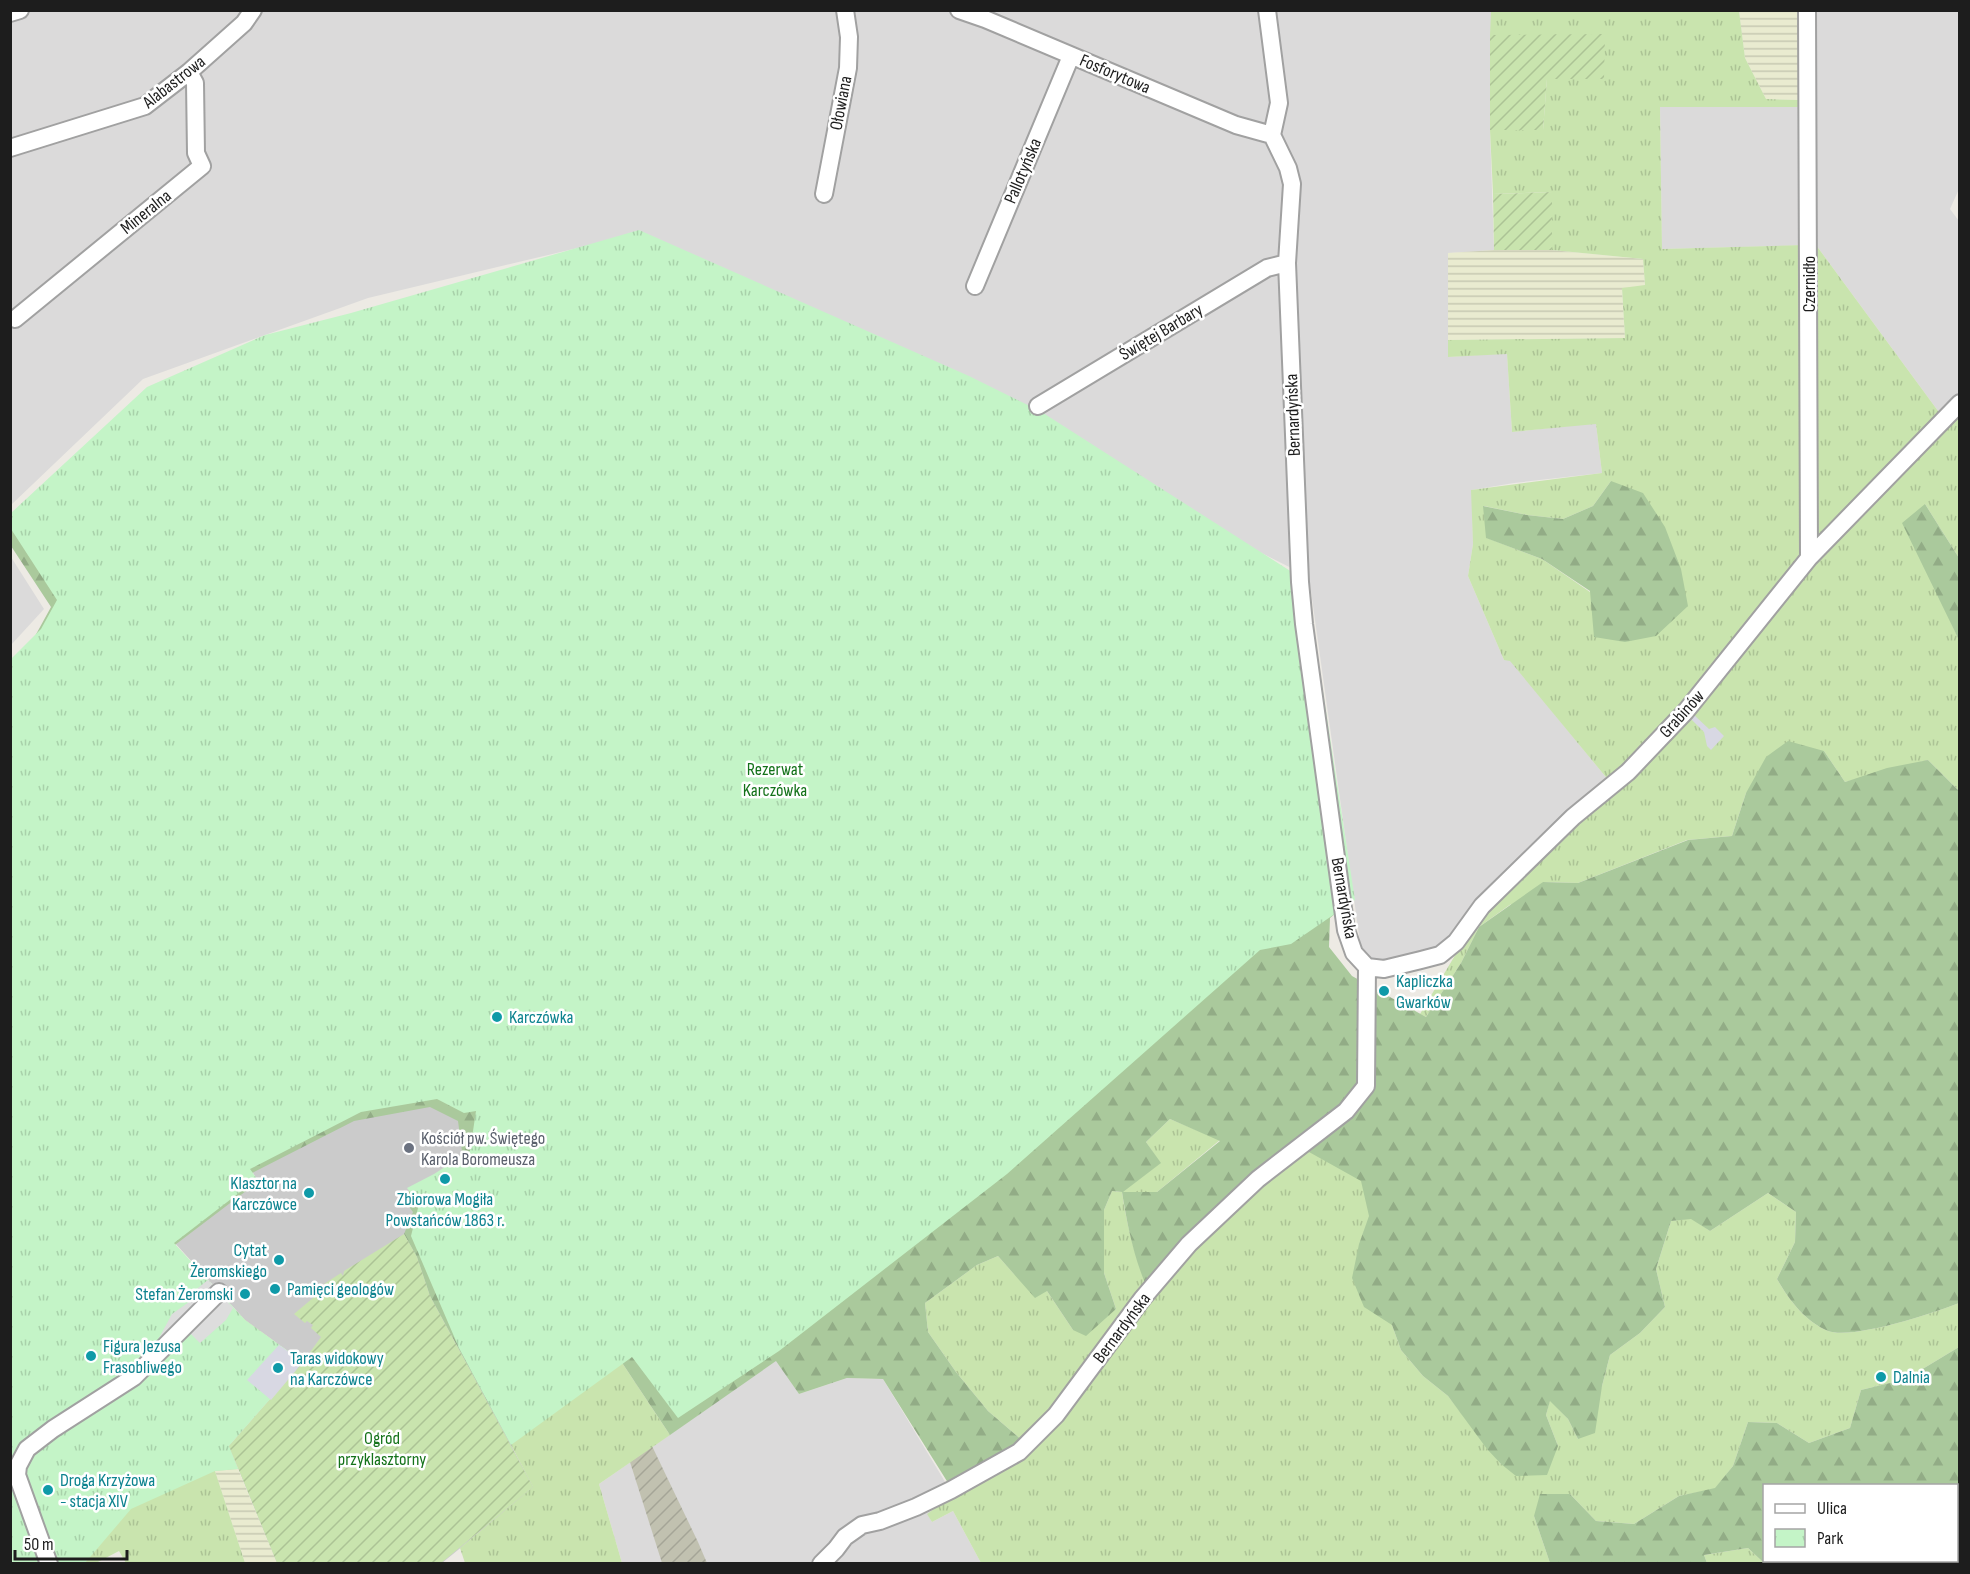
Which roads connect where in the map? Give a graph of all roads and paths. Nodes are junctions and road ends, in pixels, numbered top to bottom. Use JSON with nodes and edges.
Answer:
{"nodes":[{"id":1,"x":20,"y":10,"type":"edge"},
{"id":2,"x":252,"y":10,"type":"edge"},
{"id":3,"x":845,"y":10,"type":"edge"},
{"id":4,"x":959,"y":10,"type":"edge"},
{"id":5,"x":1267,"y":10,"type":"edge"},
{"id":6,"x":1808,"y":10,"type":"edge"},
{"id":7,"x":10,"y":14,"type":"edge"},
{"id":8,"x":1071,"y":56,"type":"junction"},
{"id":9,"x":189,"y":72,"type":"junction"},
{"id":10,"x":1272,"y":135,"type":"junction"},
{"id":11,"x":10,"y":147,"type":"edge"},
{"id":12,"x":824,"y":194,"type":"dead end"},
{"id":13,"x":1287,"y":263,"type":"junction"},
{"id":14,"x":975,"y":286,"type":"dead end"},
{"id":15,"x":15,"y":319,"type":"dead end"},
{"id":16,"x":1959,"y":403,"type":"edge"},
{"id":17,"x":1038,"y":406,"type":"dead end"},
{"id":18,"x":1809,"y":558,"type":"junction"},
{"id":19,"x":1367,"y":967,"type":"junction"},
{"id":20,"x":219,"y":1292,"type":"dead end"},
{"id":21,"x":49,"y":1563,"type":"edge"},
{"id":22,"x":821,"y":1563,"type":"edge"}],
"edges":[{"from":1,"to":7,"type":"street"},
{"from":2,"to":9,"type":"street","name":"Alabastrowa"},
{"from":3,"to":12,"type":"street","name":"Ołowiana"},
{"from":4,"to":8,"type":"street","name":"Fosforytowa"},
{"from":5,"to":10,"type":"street"},
{"from":6,"to":18,"type":"street","name":"Czernidło"},
{"from":8,"to":10,"type":"street","name":"Fosforytowa"},
{"from":8,"to":14,"type":"street","name":"Pallotyńska"},
{"from":9,"to":11,"type":"street","name":"Alabastrowa"},
{"from":9,"to":15,"type":"street","name":"Mineralna"},
{"from":10,"to":13,"type":"street","name":"Bernardyńska"},
{"from":13,"to":17,"type":"street","name":"Świętej Barbary"},
{"from":13,"to":19,"type":"street","name":"Bernardyńska"},
{"from":16,"to":18,"type":"street","name":"Grabinów"},
{"from":18,"to":19,"type":"street","name":"Grabinów"},
{"from":19,"to":22,"type":"street","name":"Bernardyńska"},
{"from":20,"to":21,"type":"street"}]}
